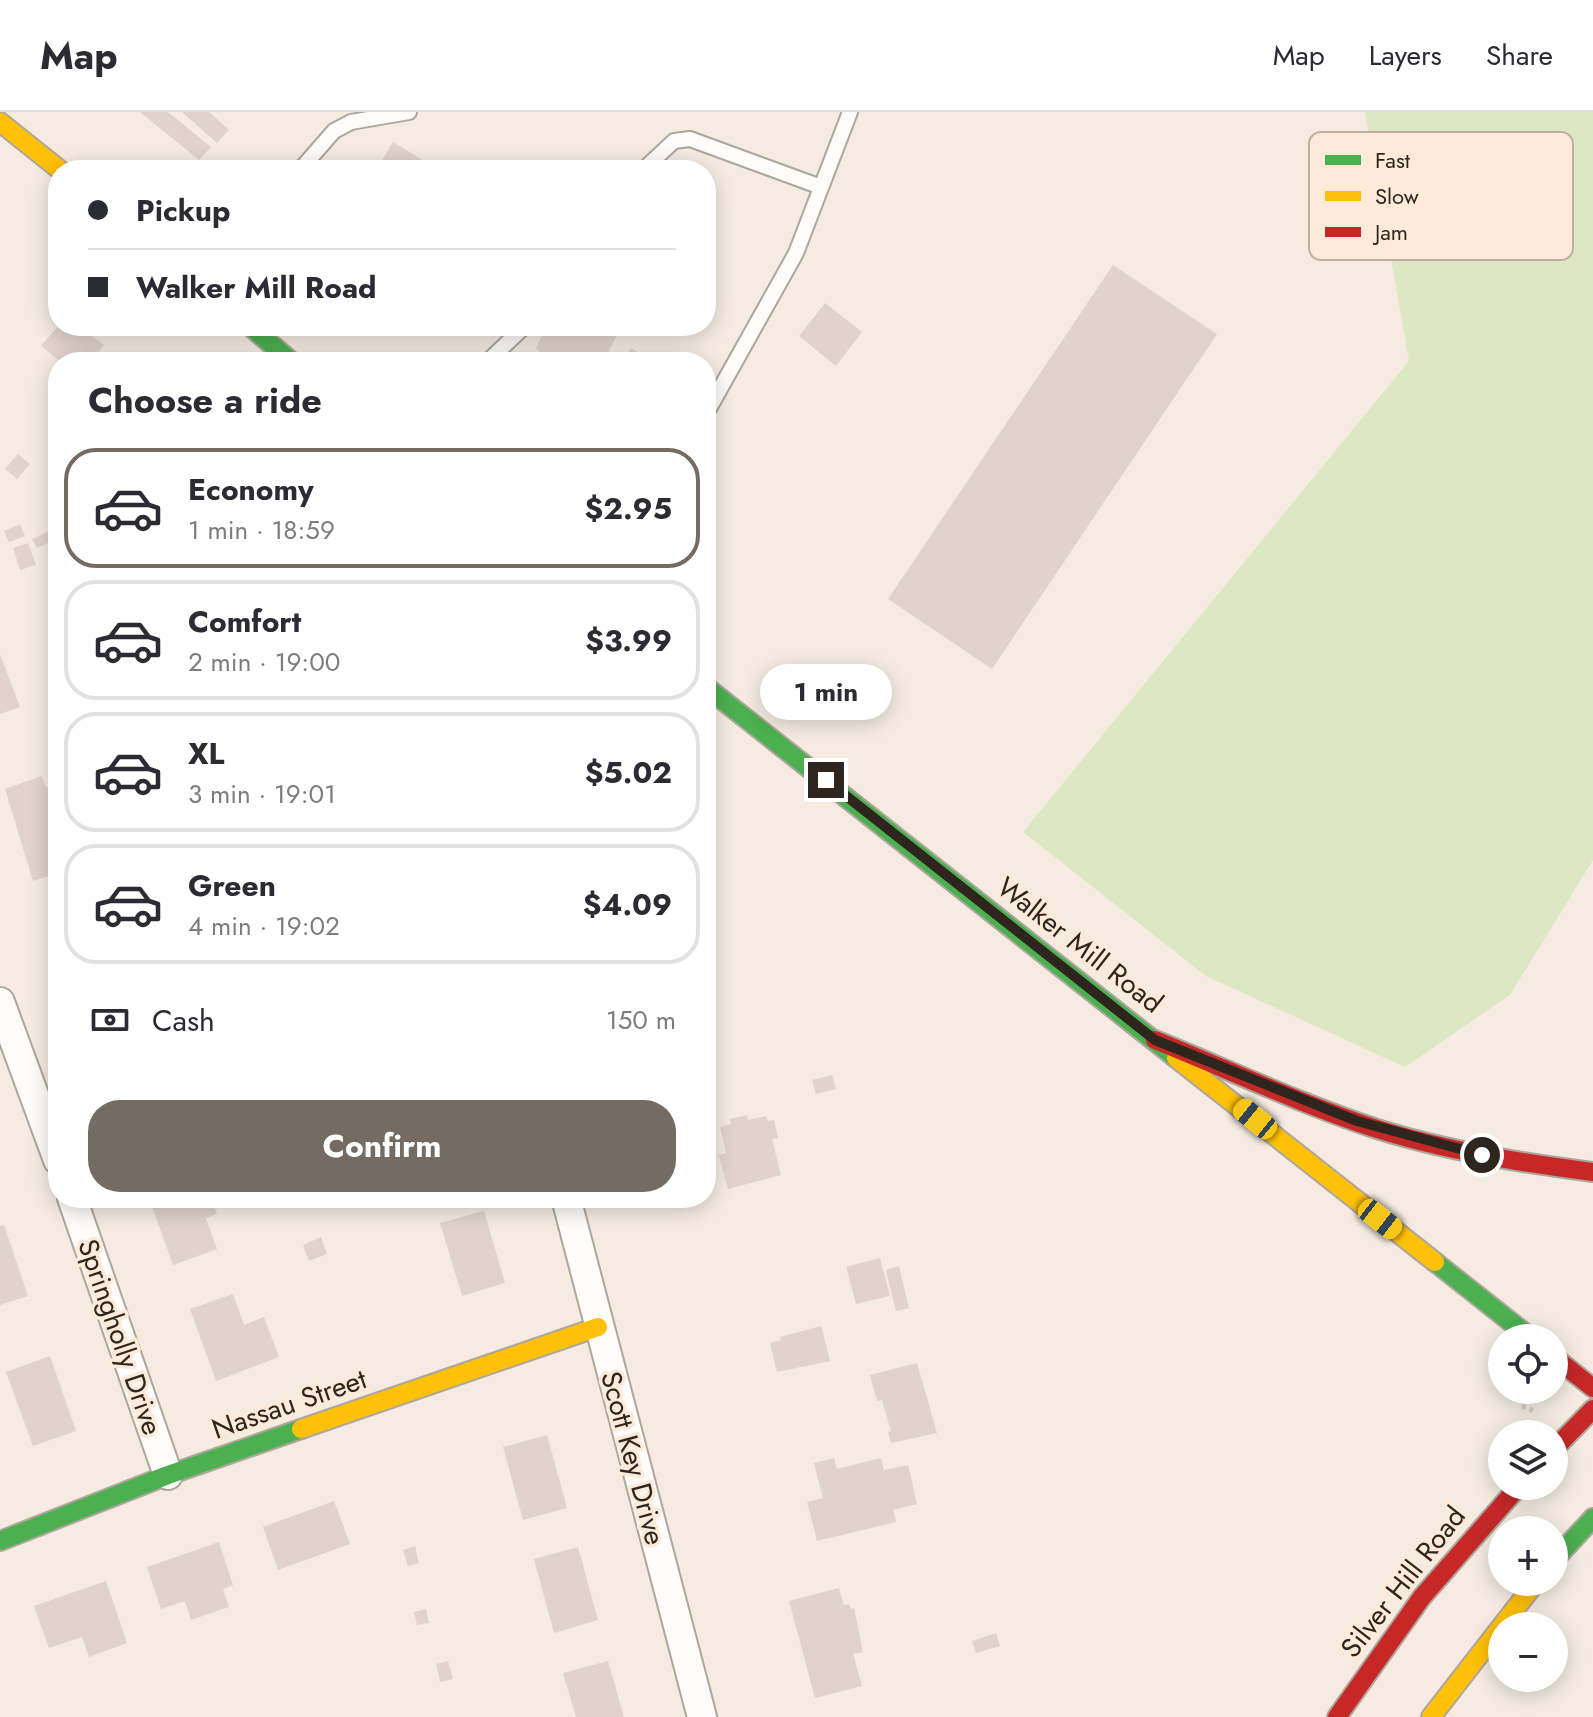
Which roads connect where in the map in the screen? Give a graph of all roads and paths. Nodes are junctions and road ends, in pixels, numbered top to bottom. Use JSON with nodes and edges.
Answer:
{"nodes":[{"id":1,"x":409,"y":112,"type":"edge"},
{"id":2,"x":850,"y":112,"type":"edge"},
{"id":3,"x":350,"y":117,"type":"edge"},
{"id":4,"x":0,"y":122,"type":"edge"},
{"id":5,"x":48,"y":160,"type":"edge"},
{"id":6,"x":309,"y":160,"type":"edge"},
{"id":7,"x":654,"y":160,"type":"edge"},
{"id":8,"x":821,"y":187,"type":"junction"},
{"id":9,"x":262,"y":336,"type":"edge"},
{"id":10,"x":514,"y":336,"type":"edge"},
{"id":11,"x":280,"y":352,"type":"edge"},
{"id":12,"x":498,"y":352,"type":"edge"},
{"id":13,"x":716,"y":396,"type":"edge"},
{"id":14,"x":716,"y":695,"type":"edge"},
{"id":15,"x":0,"y":1002,"type":"edge"},
{"id":16,"x":1155,"y":1040,"type":"junction"},
{"id":17,"x":48,"y":1133,"type":"edge"},
{"id":18,"x":1593,"y":1172,"type":"edge"},
{"id":19,"x":75,"y":1208,"type":"edge"},
{"id":20,"x":568,"y":1208,"type":"edge"},
{"id":21,"x":1513,"y":1324,"type":"edge"},
{"id":22,"x":598,"y":1327,"type":"junction"},
{"id":23,"x":1568,"y":1368,"type":"edge"},
{"id":24,"x":1593,"y":1388,"type":"edge"},
{"id":25,"x":1522,"y":1406,"type":"dead end"},
{"id":26,"x":1593,"y":1409,"type":"edge"},
{"id":27,"x":1537,"y":1412,"type":"dead end"},
{"id":28,"x":1568,"y":1435,"type":"edge"},
{"id":29,"x":168,"y":1475,"type":"junction"},
{"id":30,"x":1506,"y":1500,"type":"edge"},
{"id":31,"x":1593,"y":1518,"type":"edge"},
{"id":32,"x":0,"y":1541,"type":"edge"},
{"id":33,"x":1568,"y":1545,"type":"edge"},
{"id":34,"x":1525,"y":1596,"type":"edge"},
{"id":35,"x":702,"y":1717,"type":"edge"},
{"id":36,"x":1337,"y":1717,"type":"edge"},
{"id":37,"x":1431,"y":1717,"type":"edge"}],
"edges":[{"from":1,"to":3,"type":"lane"},
{"from":2,"to":8,"type":"lane"},
{"from":3,"to":6,"type":"lane"},
{"from":4,"to":5,"type":"street"},
{"from":7,"to":8,"type":"lane"},
{"from":8,"to":13,"type":"lane"},
{"from":9,"to":11,"type":"street"},
{"from":10,"to":12,"type":"lane"},
{"from":14,"to":16,"type":"street","name":"Walker Mill Road"},
{"from":15,"to":17,"type":"street"},
{"from":16,"to":18,"type":"street"},
{"from":16,"to":21,"type":"street","name":"Walker Mill Road"},
{"from":19,"to":29,"type":"street","name":"Springholly Drive"},
{"from":20,"to":22,"type":"street","name":"Scott Key Drive"},
{"from":22,"to":29,"type":"street","name":"Nassau Street"},
{"from":22,"to":35,"type":"street","name":"Scott Key Drive"},
{"from":23,"to":24,"type":"street"},
{"from":25,"to":27,"type":"path"},
{"from":26,"to":28,"type":"street"},
{"from":29,"to":32,"type":"street","name":"Nassau Street"},
{"from":30,"to":36,"type":"street","name":"Silver Hill Road"},
{"from":31,"to":33,"type":"street"},
{"from":34,"to":37,"type":"street"}]}
